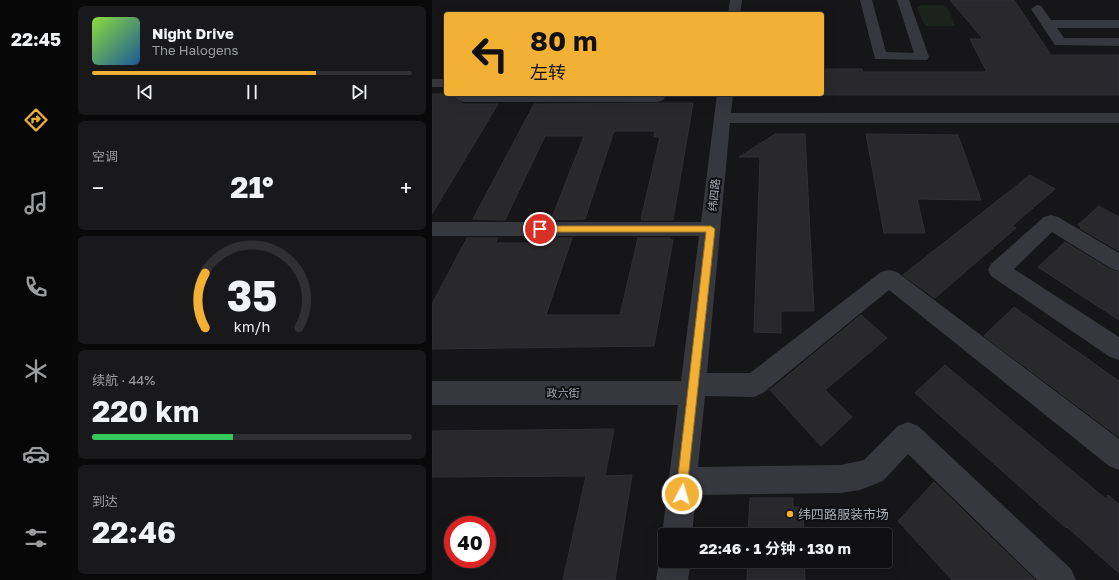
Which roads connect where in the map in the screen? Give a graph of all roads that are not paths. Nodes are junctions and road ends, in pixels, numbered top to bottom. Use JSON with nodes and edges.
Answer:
{"nodes":[{"id":1,"x":736,"y":0,"type":"edge"},
{"id":2,"x":866,"y":0,"type":"edge"},
{"id":3,"x":903,"y":0,"type":"edge"},
{"id":4,"x":1037,"y":9,"type":"dead end"},
{"id":5,"x":734,"y":12,"type":"edge"},
{"id":6,"x":1047,"y":24,"type":"junction"},
{"id":7,"x":1119,"y":24,"type":"edge"},
{"id":8,"x":1119,"y":42,"type":"edge"},
{"id":9,"x":432,"y":83,"type":"edge"},
{"id":10,"x":444,"y":90,"type":"edge"},
{"id":11,"x":464,"y":96,"type":"edge"},
{"id":12,"x":658,"y":96,"type":"edge"},
{"id":13,"x":725,"y":96,"type":"edge"},
{"id":14,"x":723,"y":118,"type":"junction"},
{"id":15,"x":1119,"y":118,"type":"edge"},
{"id":16,"x":432,"y":229,"type":"edge"},
{"id":17,"x":711,"y":229,"type":"junction"},
{"id":18,"x":1119,"y":262,"type":"edge"},
{"id":19,"x":1119,"y":350,"type":"edge"},
{"id":20,"x":694,"y":388,"type":"junction"},
{"id":21,"x":432,"y":393,"type":"edge"},
{"id":22,"x":1119,"y":456,"type":"edge"},
{"id":23,"x":683,"y":481,"type":"junction"},
{"id":24,"x":678,"y":528,"type":"edge"},
{"id":25,"x":673,"y":568,"type":"edge"},
{"id":26,"x":672,"y":580,"type":"edge"},
{"id":27,"x":1060,"y":580,"type":"edge"}],
"edges":[{"from":1,"to":5,"type":"street"},
{"from":2,"to":3,"type":"street"},
{"from":4,"to":6,"type":"street"},
{"from":6,"to":7,"type":"street"},
{"from":6,"to":8,"type":"street"},
{"from":9,"to":10,"type":"street"},
{"from":11,"to":12,"type":"street"},
{"from":13,"to":14,"type":"street","name":"纬四路"},
{"from":14,"to":15,"type":"street"},
{"from":14,"to":17,"type":"street","name":"纬四路"},
{"from":16,"to":17,"type":"street"},
{"from":17,"to":20,"type":"street","name":"纬四路"},
{"from":18,"to":19,"type":"street"},
{"from":20,"to":21,"type":"street","name":"政六街"},
{"from":20,"to":22,"type":"street","name":"政六街"},
{"from":20,"to":23,"type":"street","name":"纬四路"},
{"from":23,"to":24,"type":"street","name":"纬四路"},
{"from":23,"to":27,"type":"street"},
{"from":25,"to":26,"type":"street"}]}
